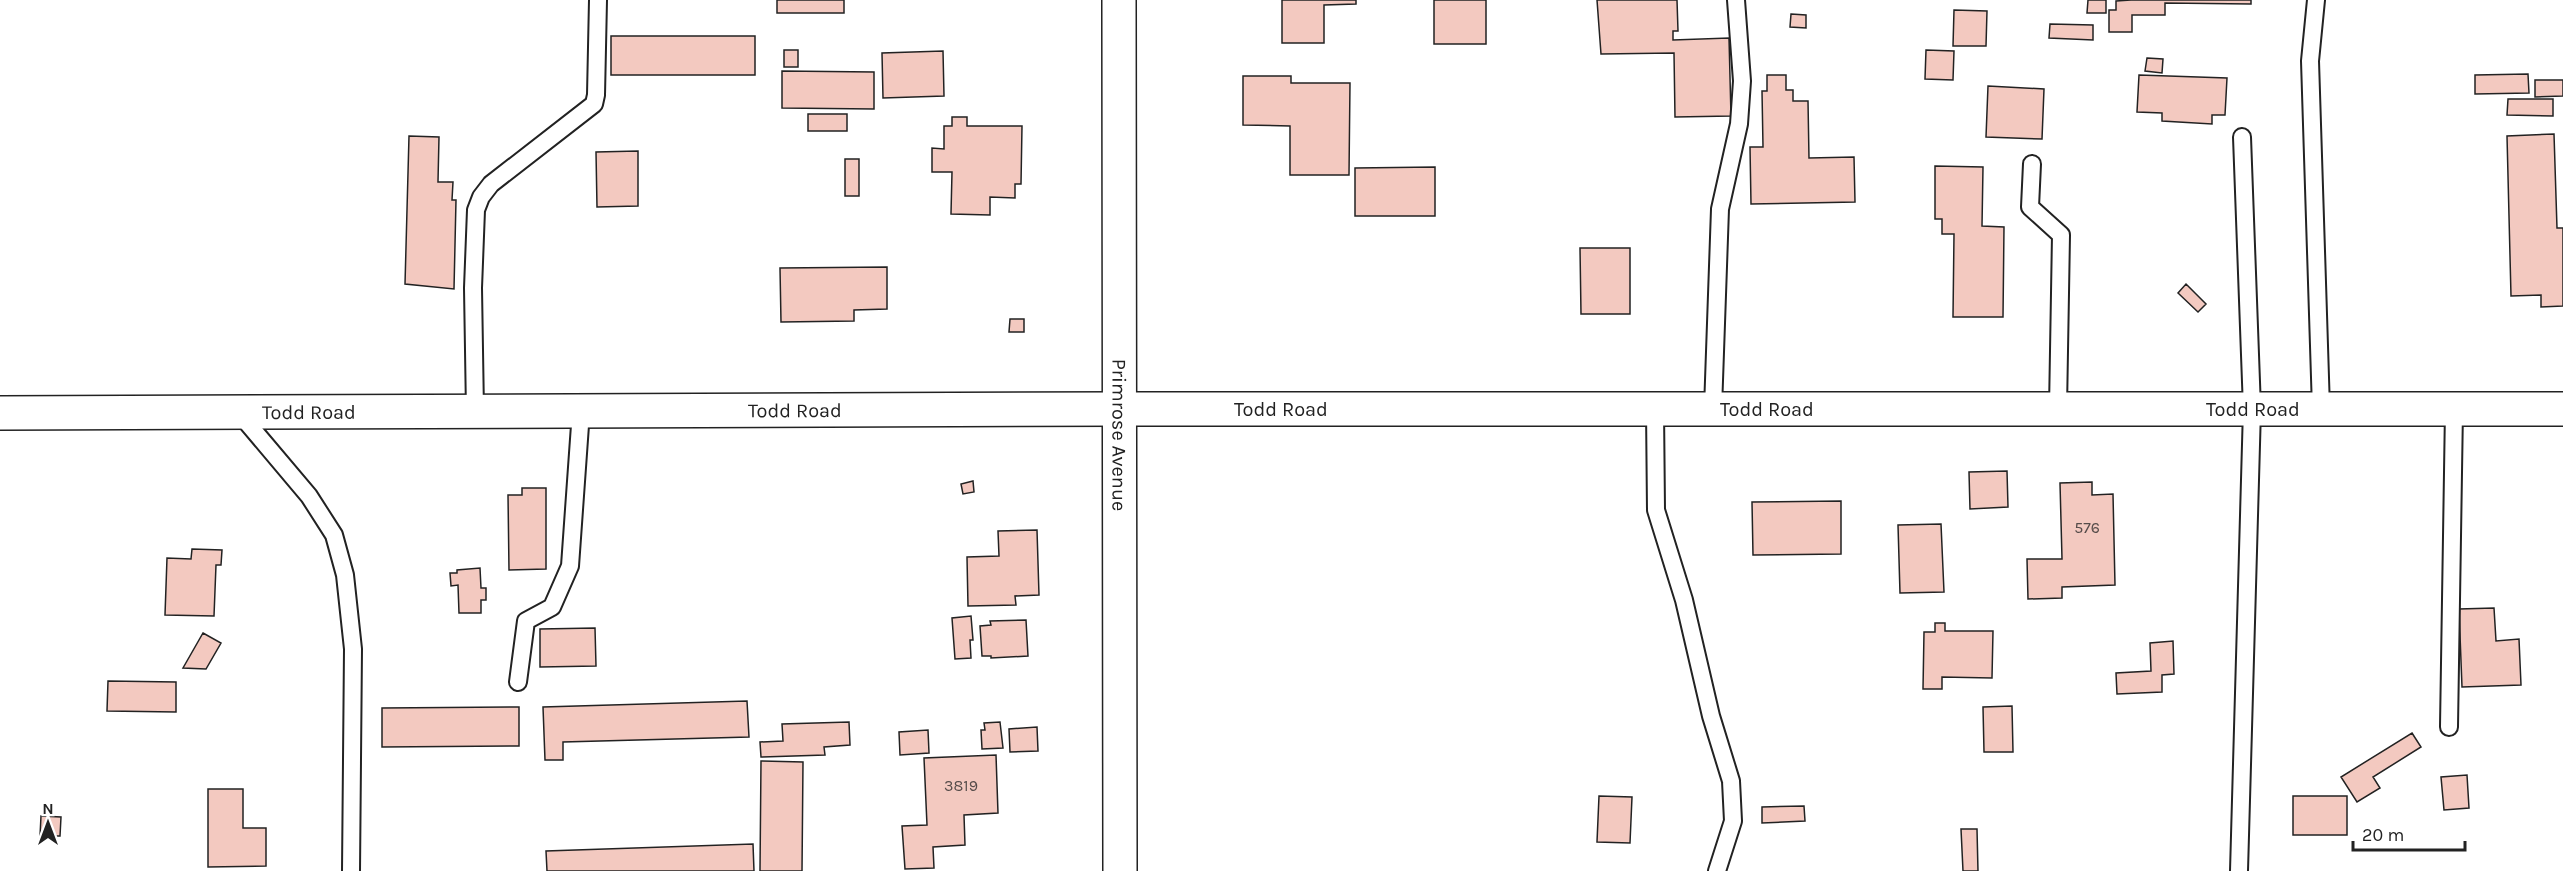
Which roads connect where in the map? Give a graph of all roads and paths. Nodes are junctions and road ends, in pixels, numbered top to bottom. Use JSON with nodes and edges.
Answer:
{"nodes":[{"id":1,"x":598,"y":0,"type":"edge"},
{"id":2,"x":1119,"y":0,"type":"edge"},
{"id":3,"x":1736,"y":0,"type":"edge"},
{"id":4,"x":2316,"y":0,"type":"edge"},
{"id":5,"x":2242,"y":137,"type":"dead end"},
{"id":6,"x":2032,"y":164,"type":"dead end"},
{"id":7,"x":1121,"y":409,"type":"junction"},
{"id":8,"x":1654,"y":409,"type":"junction"},
{"id":9,"x":1713,"y":409,"type":"junction"},
{"id":10,"x":2058,"y":409,"type":"junction"},
{"id":11,"x":2252,"y":409,"type":"junction"},
{"id":12,"x":2321,"y":409,"type":"junction"},
{"id":13,"x":2454,"y":409,"type":"junction"},
{"id":14,"x":2563,"y":409,"type":"edge"},
{"id":15,"x":475,"y":411,"type":"junction"},
{"id":16,"x":581,"y":411,"type":"junction"},
{"id":17,"x":238,"y":412,"type":"junction"},
{"id":18,"x":0,"y":413,"type":"edge"},
{"id":19,"x":518,"y":682,"type":"dead end"},
{"id":20,"x":2449,"y":727,"type":"dead end"},
{"id":21,"x":351,"y":871,"type":"edge"},
{"id":22,"x":1120,"y":871,"type":"edge"},
{"id":23,"x":1717,"y":871,"type":"edge"},
{"id":24,"x":2239,"y":871,"type":"edge"}],
"edges":[{"from":1,"to":15,"type":"lane"},
{"from":2,"to":7,"type":"main road","name":"Primrose Avenue"},
{"from":3,"to":9,"type":"lane"},
{"from":4,"to":12,"type":"lane"},
{"from":5,"to":11,"type":"lane"},
{"from":6,"to":10,"type":"lane"},
{"from":7,"to":8,"type":"main road","name":"Todd Road"},
{"from":7,"to":16,"type":"main road","name":"Todd Road"},
{"from":7,"to":22,"type":"main road","name":"Primrose Avenue"},
{"from":8,"to":9,"type":"main road","name":"Todd Road"},
{"from":8,"to":23,"type":"lane"},
{"from":9,"to":10,"type":"main road","name":"Todd Road"},
{"from":10,"to":11,"type":"main road","name":"Todd Road"},
{"from":11,"to":12,"type":"main road","name":"Todd Road"},
{"from":11,"to":24,"type":"lane"},
{"from":12,"to":13,"type":"main road","name":"Todd Road"},
{"from":13,"to":14,"type":"main road","name":"Todd Road"},
{"from":13,"to":20,"type":"lane"},
{"from":15,"to":16,"type":"main road","name":"Todd Road"},
{"from":15,"to":17,"type":"main road","name":"Todd Road"},
{"from":16,"to":19,"type":"lane"},
{"from":17,"to":18,"type":"main road","name":"Todd Road"},
{"from":17,"to":21,"type":"lane"}]}
